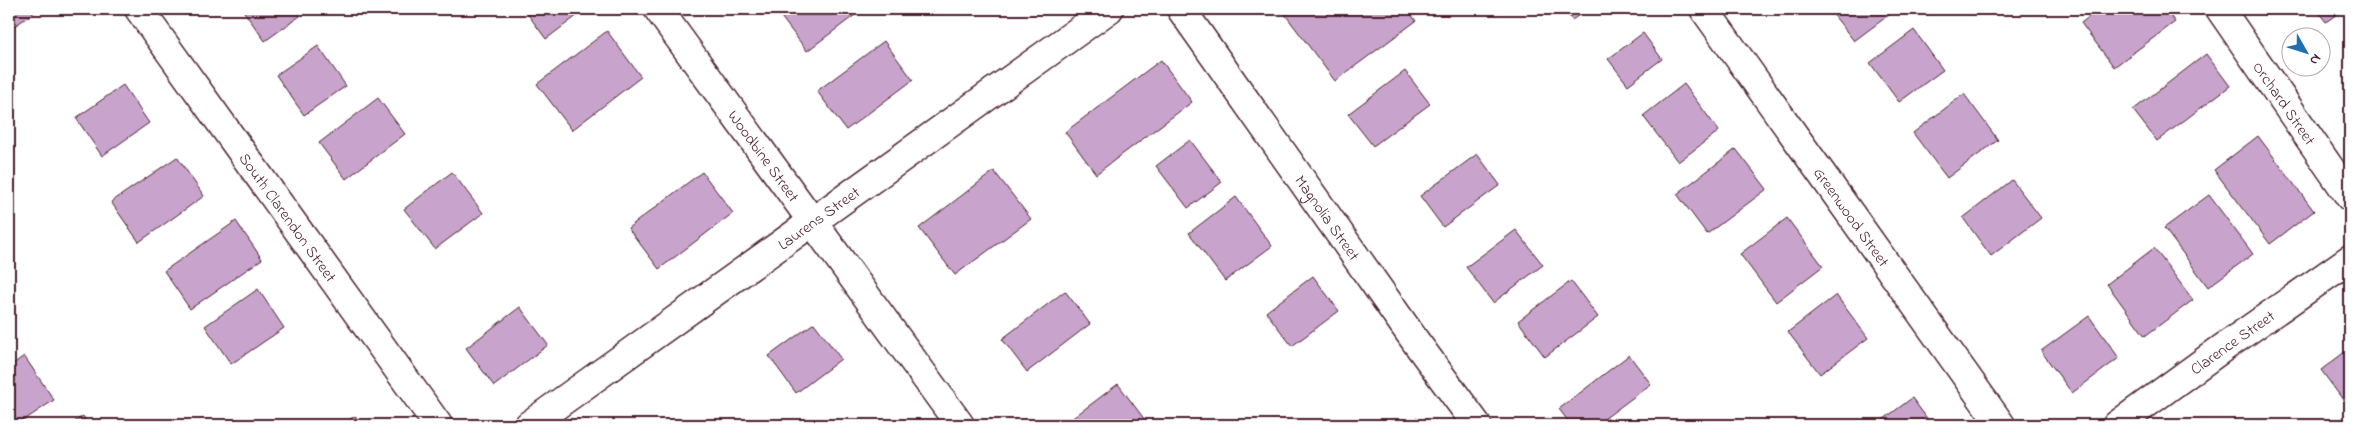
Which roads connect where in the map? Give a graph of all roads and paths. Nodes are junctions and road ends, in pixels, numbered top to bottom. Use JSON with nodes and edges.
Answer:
{"nodes":[{"id":1,"x":139,"y":9,"type":"edge"},
{"id":2,"x":658,"y":9,"type":"edge"},
{"id":3,"x":1109,"y":9,"type":"edge"},
{"id":4,"x":1181,"y":9,"type":"edge"},
{"id":5,"x":1704,"y":9,"type":"edge"},
{"id":6,"x":2220,"y":9,"type":"edge"},
{"id":7,"x":2350,"y":197,"type":"edge"},
{"id":8,"x":814,"y":222,"type":"junction"},
{"id":9,"x":2350,"y":260,"type":"edge"},
{"id":10,"x":438,"y":425,"type":"edge"},
{"id":11,"x":529,"y":425,"type":"edge"},
{"id":12,"x":960,"y":425,"type":"edge"},
{"id":13,"x":1477,"y":425,"type":"edge"},
{"id":14,"x":2001,"y":425,"type":"edge"},
{"id":15,"x":2117,"y":425,"type":"edge"}],
"edges":[{"from":1,"to":10,"type":"street","name":"South Clarendon Street"},
{"from":2,"to":8,"type":"street","name":"Woodbine Street"},
{"from":3,"to":8,"type":"street","name":"Laurens Street"},
{"from":4,"to":13,"type":"street","name":"Magnolia Street"},
{"from":5,"to":14,"type":"street","name":"Greenwood Street"},
{"from":6,"to":7,"type":"street","name":"Orchard Street"},
{"from":8,"to":11,"type":"street","name":"Laurens Street"},
{"from":8,"to":12,"type":"street","name":"Woodbine Street"},
{"from":9,"to":15,"type":"street","name":"Clarence Street"}]}
